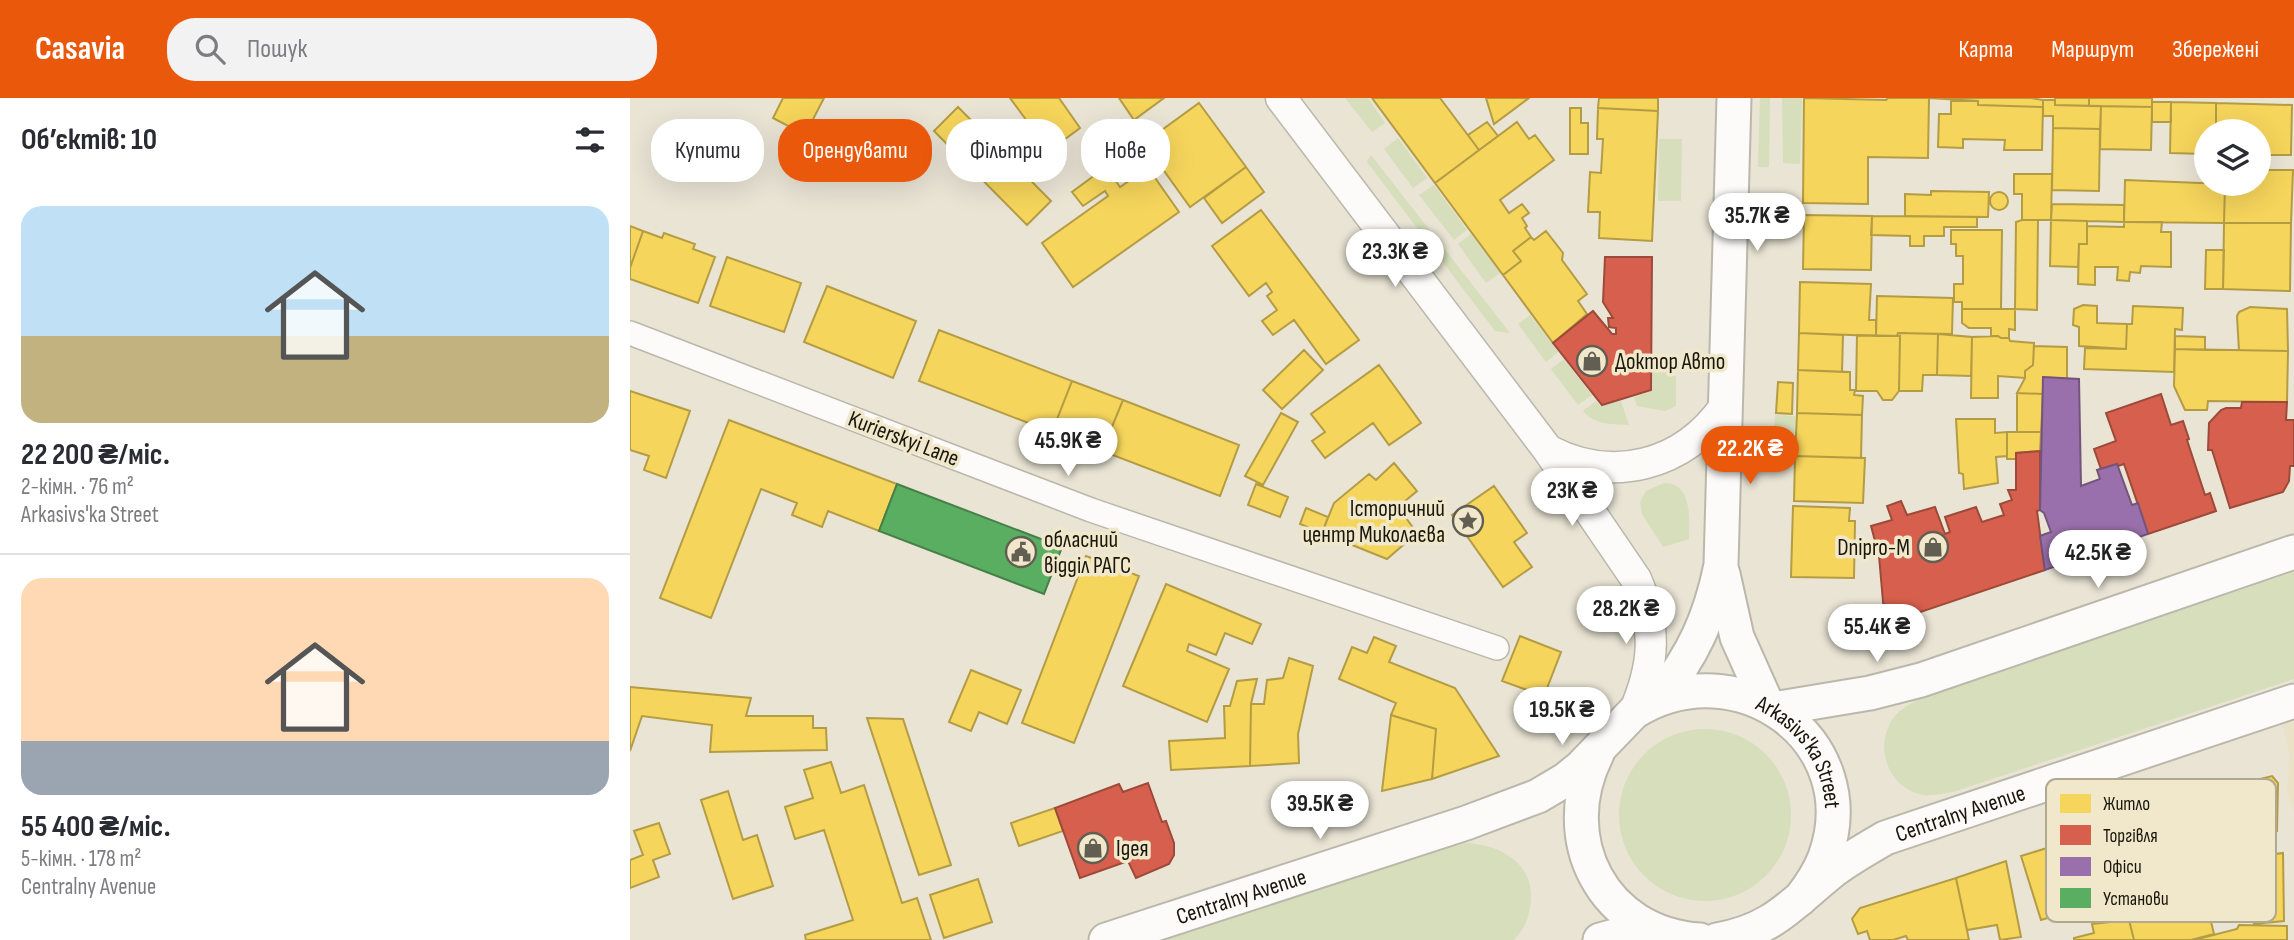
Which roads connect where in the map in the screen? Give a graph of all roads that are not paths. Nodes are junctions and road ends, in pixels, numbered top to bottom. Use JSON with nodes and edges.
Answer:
{"nodes":[{"id":1,"x":1281,"y":98,"type":"edge"},
{"id":2,"x":1734,"y":98,"type":"edge"},
{"id":3,"x":630,"y":332,"type":"edge"},
{"id":4,"x":1725,"y":406,"type":"junction"},
{"id":5,"x":1548,"y":450,"type":"junction"},
{"id":6,"x":2294,"y":552,"type":"edge"},
{"id":7,"x":1721,"y":565,"type":"junction"},
{"id":8,"x":1497,"y":648,"type":"dead end"},
{"id":9,"x":2294,"y":701,"type":"edge"},
{"id":10,"x":1646,"y":705,"type":"junction"},
{"id":11,"x":1770,"y":707,"type":"junction"},
{"id":12,"x":1601,"y":746,"type":"junction"},
{"id":13,"x":2061,"y":779,"type":"edge"},
{"id":14,"x":2046,"y":784,"type":"edge"},
{"id":15,"x":1800,"y":899,"type":"junction"},
{"id":16,"x":1654,"y":932,"type":"edge"},
{"id":17,"x":1765,"y":932,"type":"edge"},
{"id":18,"x":1106,"y":940,"type":"edge"},
{"id":19,"x":1600,"y":940,"type":"edge"},
{"id":20,"x":1700,"y":940,"type":"edge"},
{"id":21,"x":1717,"y":940,"type":"edge"}],
"edges":[{"from":1,"to":5,"type":"street"},
{"from":2,"to":4,"type":"main road","name":"Arkasivs'ka Street"},
{"from":3,"to":8,"type":"street","name":"Kurierskyi Lane"},
{"from":4,"to":5,"type":"street"},
{"from":4,"to":7,"type":"main road","name":"Arkasivs'ka Street"},
{"from":5,"to":10,"type":"street"},
{"from":6,"to":11,"type":"main road"},
{"from":7,"to":10,"type":"main road","name":"Arkasivs'ka Street"},
{"from":7,"to":11,"type":"main road","name":"Arkasivs'ka Street"},
{"from":9,"to":13,"type":"main road","name":"Centralny Avenue"},
{"from":10,"to":11,"type":"main road"},
{"from":10,"to":12,"type":"main road","name":"Centralny Avenue"},
{"from":11,"to":15,"type":"main road","name":"Arkasivs'ka Street"},
{"from":12,"to":16,"type":"main road"},
{"from":12,"to":18,"type":"main road","name":"Centralny Avenue"},
{"from":14,"to":15,"type":"main road","name":"Centralny Avenue"},
{"from":15,"to":17,"type":"main road","name":"Centralny Avenue"},
{"from":16,"to":19,"type":"main road"},
{"from":16,"to":20,"type":"main road"},
{"from":17,"to":21,"type":"main road","name":"Centralny Avenue"}]}
